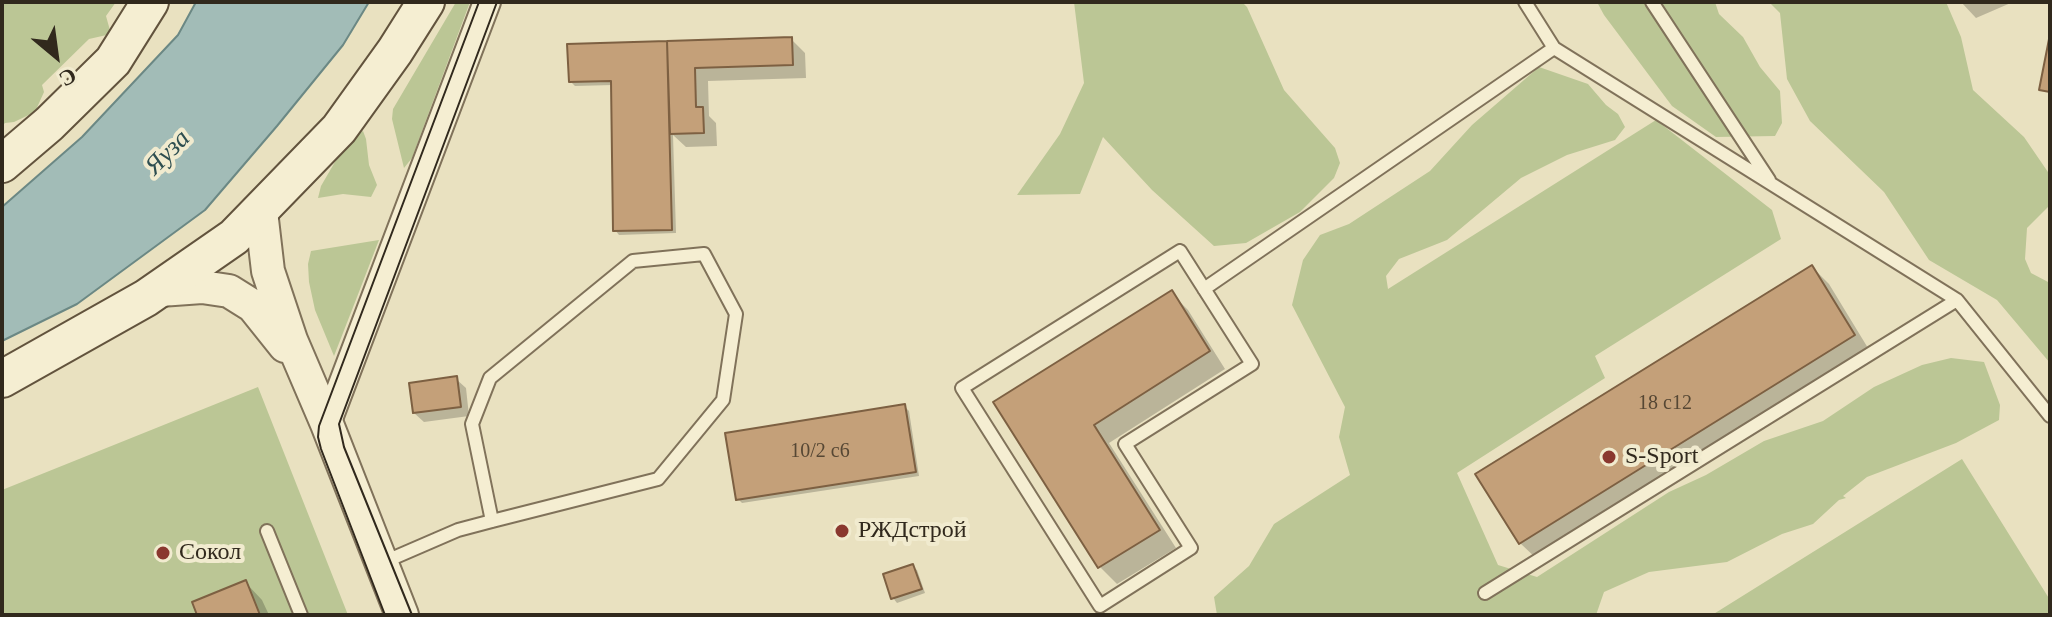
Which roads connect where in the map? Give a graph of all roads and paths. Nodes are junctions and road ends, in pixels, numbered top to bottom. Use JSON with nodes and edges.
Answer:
{"nodes":[{"id":1,"x":150,"y":2,"type":"edge"},
{"id":2,"x":426,"y":2,"type":"edge"},
{"id":3,"x":487,"y":2,"type":"edge"},
{"id":4,"x":1525,"y":2,"type":"edge"},
{"id":5,"x":1652,"y":2,"type":"edge"},
{"id":6,"x":1554,"y":48,"type":"junction"},
{"id":7,"x":2,"y":164,"type":"edge"},
{"id":8,"x":1771,"y":185,"type":"junction"},
{"id":9,"x":261,"y":211,"type":"junction"},
{"id":10,"x":1204,"y":289,"type":"junction"},
{"id":11,"x":160,"y":290,"type":"junction"},
{"id":12,"x":1957,"y":300,"type":"junction"},
{"id":13,"x":305,"y":375,"type":"junction"},
{"id":14,"x":2,"y":379,"type":"edge"},
{"id":15,"x":2050,"y":416,"type":"edge"},
{"id":16,"x":327,"y":424,"type":"junction"},
{"id":17,"x":492,"y":521,"type":"junction"},
{"id":18,"x":267,"y":531,"type":"dead end"},
{"id":19,"x":381,"y":563,"type":"junction"},
{"id":20,"x":1485,"y":593,"type":"dead end"},
{"id":21,"x":301,"y":615,"type":"edge"},
{"id":22,"x":402,"y":615,"type":"edge"}],
"edges":[{"from":1,"to":7,"type":"main road"},
{"from":2,"to":9,"type":"main road"},
{"from":3,"to":16,"type":"street"},
{"from":4,"to":6,"type":"lane"},
{"from":5,"to":8,"type":"lane"},
{"from":6,"to":8,"type":"lane"},
{"from":6,"to":10,"type":"lane"},
{"from":8,"to":12,"type":"lane"},
{"from":9,"to":11,"type":"main road"},
{"from":9,"to":13,"type":"street"},
{"from":10,"to":10,"type":"lane"},
{"from":11,"to":13,"type":"street"},
{"from":11,"to":14,"type":"main road"},
{"from":12,"to":15,"type":"lane"},
{"from":12,"to":20,"type":"lane"},
{"from":13,"to":16,"type":"street"},
{"from":16,"to":19,"type":"street"},
{"from":17,"to":17,"type":"lane"},
{"from":17,"to":19,"type":"lane"},
{"from":18,"to":21,"type":"lane"},
{"from":19,"to":22,"type":"street"}]}
